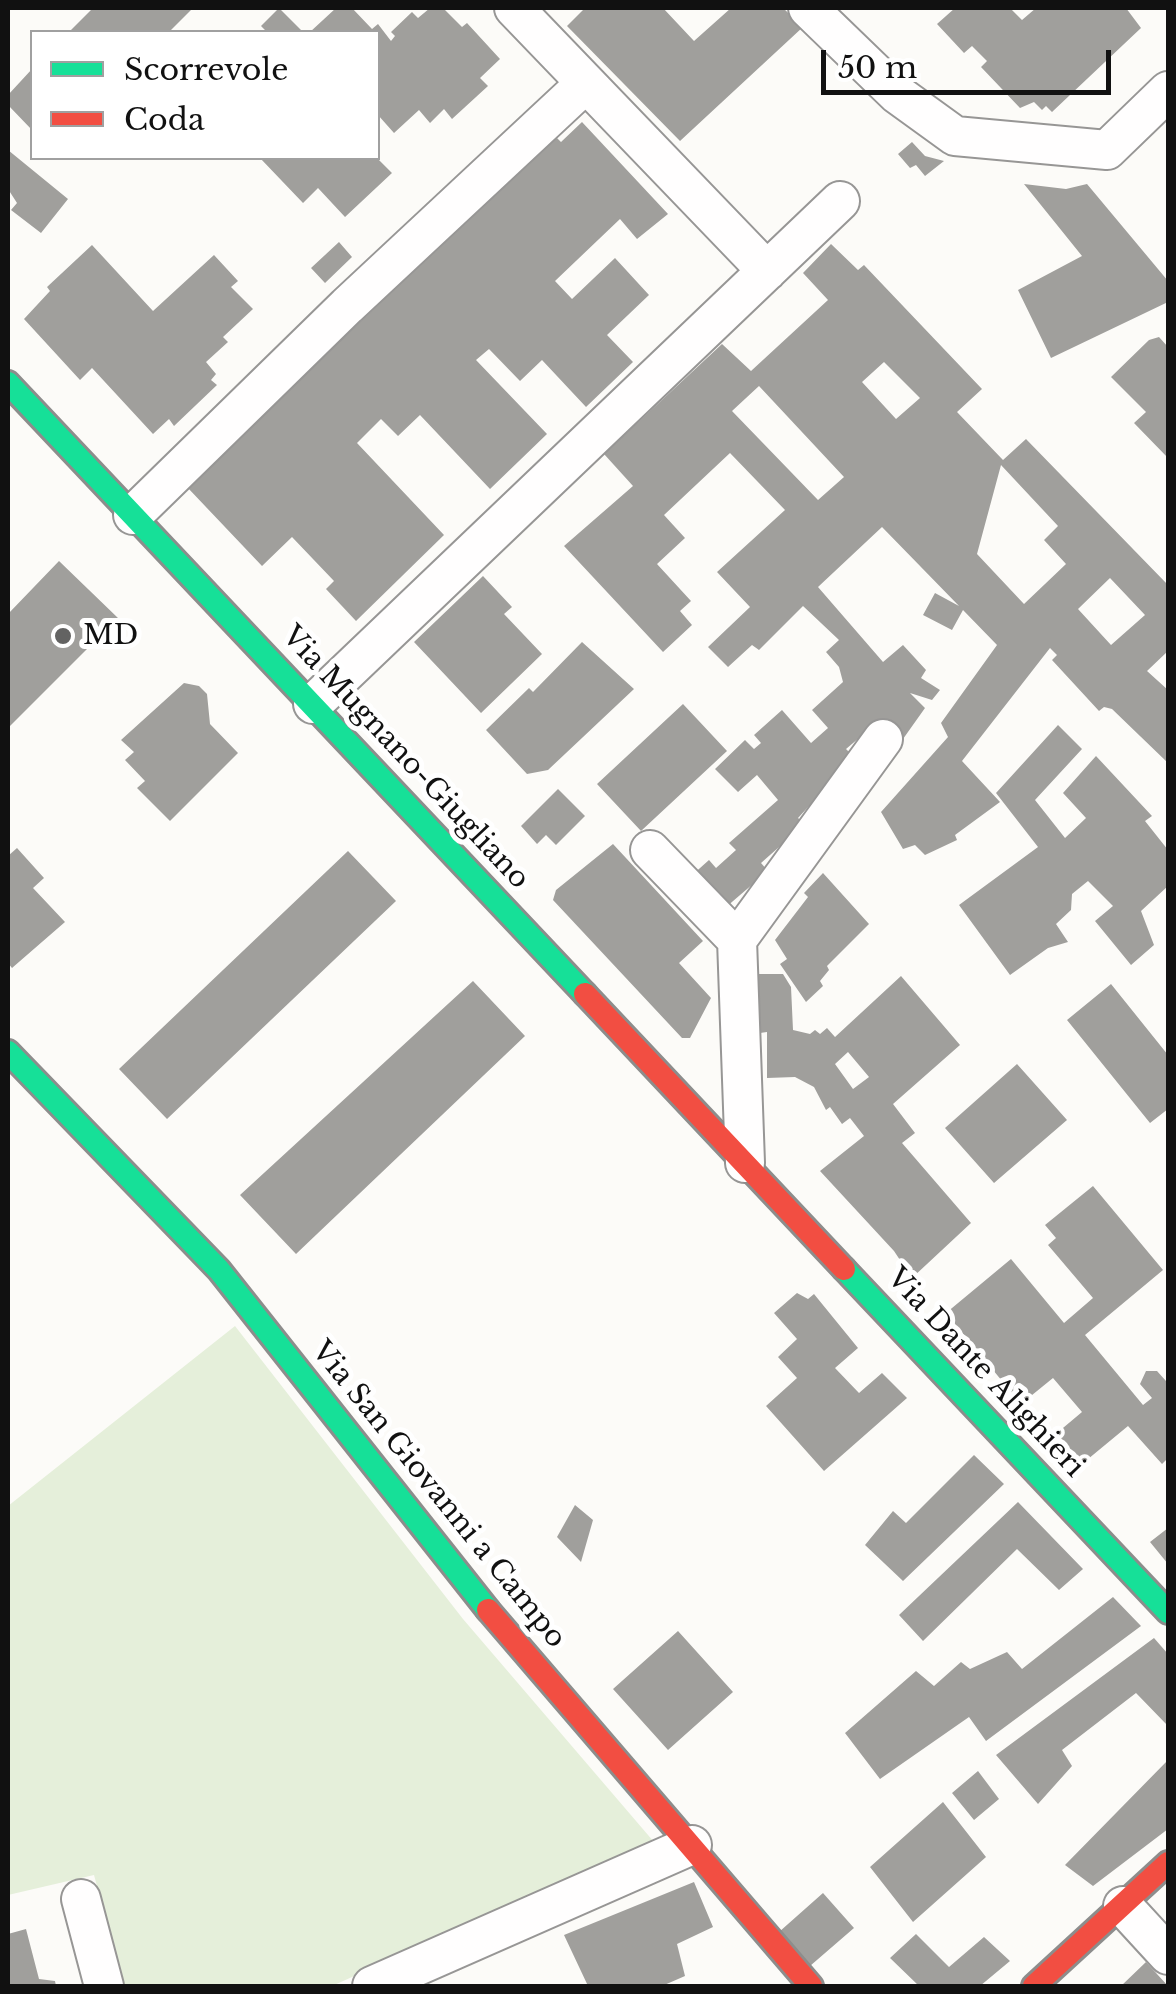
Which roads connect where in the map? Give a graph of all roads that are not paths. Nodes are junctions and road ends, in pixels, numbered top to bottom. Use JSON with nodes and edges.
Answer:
{"nodes":[{"id":1,"x":514,"y":8,"type":"edge"},
{"id":2,"x":808,"y":8,"type":"edge"},
{"id":3,"x":586,"y":83,"type":"junction"},
{"id":4,"x":1168,"y":91,"type":"edge"},
{"id":5,"x":840,"y":201,"type":"dead end"},
{"id":6,"x":767,"y":271,"type":"junction"},
{"id":7,"x":8,"y":383,"type":"edge"},
{"id":8,"x":134,"y":515,"type":"junction"},
{"id":9,"x":313,"y":704,"type":"junction"},
{"id":10,"x":882,"y":739,"type":"dead end"},
{"id":11,"x":650,"y":850,"type":"dead end"},
{"id":12,"x":737,"y":940,"type":"junction"},
{"id":13,"x":8,"y":1052,"type":"edge"},
{"id":14,"x":751,"y":1169,"type":"junction"},
{"id":15,"x":1168,"y":1610,"type":"edge"},
{"id":16,"x":692,"y":1846,"type":"junction"},
{"id":17,"x":1168,"y":1864,"type":"edge"},
{"id":18,"x":81,"y":1899,"type":"dead end"},
{"id":19,"x":1122,"y":1906,"type":"junction"},
{"id":20,"x":1168,"y":1955,"type":"edge"},
{"id":21,"x":104,"y":1986,"type":"edge"},
{"id":22,"x":372,"y":1986,"type":"edge"},
{"id":23,"x":811,"y":1986,"type":"edge"},
{"id":24,"x":1034,"y":1986,"type":"edge"}],
"edges":[{"from":1,"to":3,"type":"street"},
{"from":2,"to":4,"type":"street"},
{"from":3,"to":6,"type":"street"},
{"from":3,"to":8,"type":"street"},
{"from":5,"to":6,"type":"street"},
{"from":6,"to":9,"type":"street"},
{"from":7,"to":8,"type":"main road","name":"Via Mugnano-Giugliano"},
{"from":8,"to":9,"type":"main road","name":"Via Mugnano-Giugliano"},
{"from":9,"to":14,"type":"main road","name":"Via Mugnano-Giugliano"},
{"from":10,"to":12,"type":"street"},
{"from":11,"to":12,"type":"street"},
{"from":12,"to":14,"type":"street"},
{"from":13,"to":16,"type":"main road","name":"Via San Giovanni a Campo"},
{"from":14,"to":15,"type":"main road","name":"Via Dante Alighieri"},
{"from":16,"to":22,"type":"street"},
{"from":16,"to":23,"type":"main road","name":"Via San Giovanni a Campo"},
{"from":17,"to":19,"type":"main road"},
{"from":18,"to":21,"type":"street"},
{"from":19,"to":20,"type":"street"},
{"from":19,"to":24,"type":"main road"}]}
